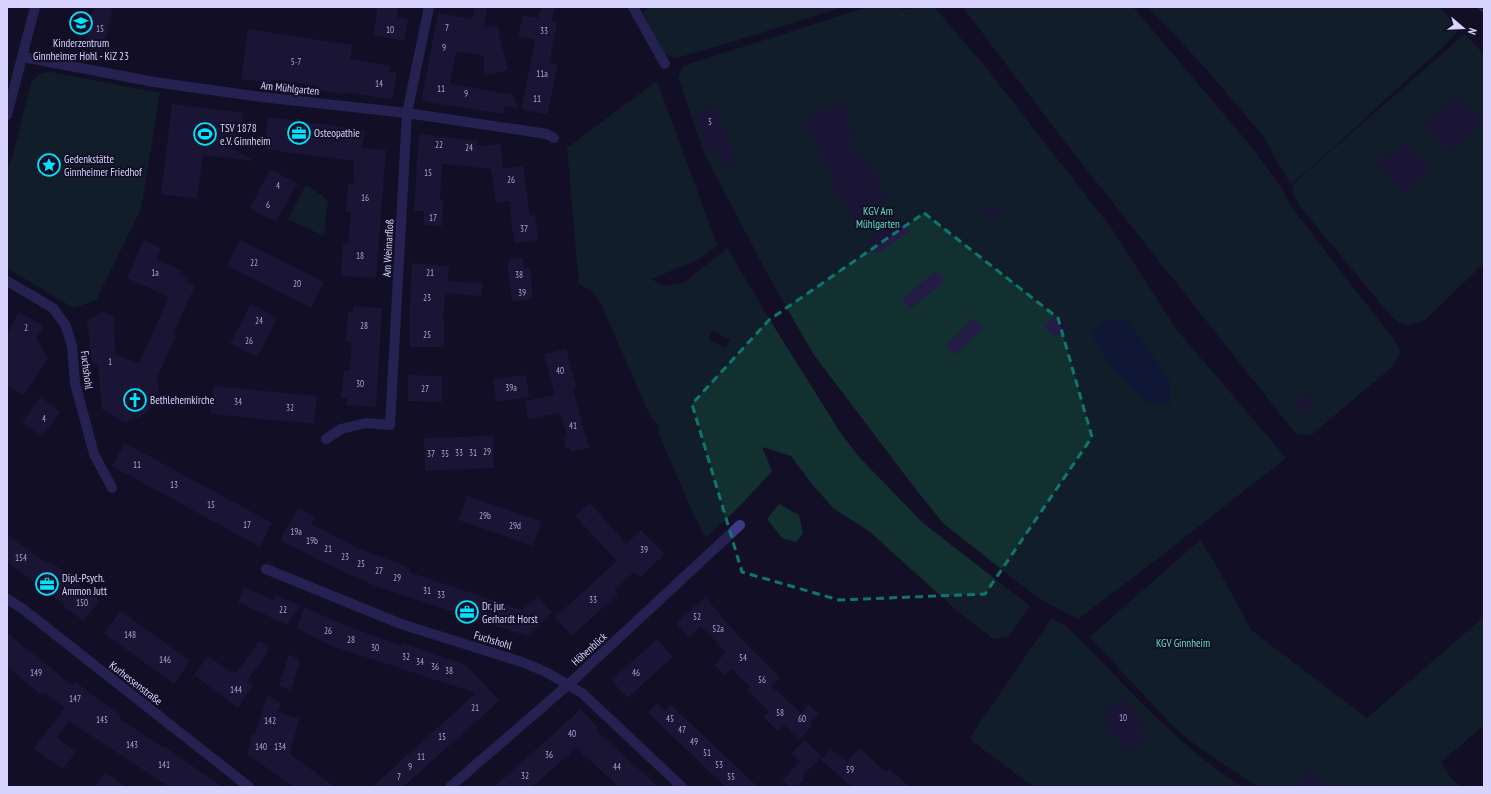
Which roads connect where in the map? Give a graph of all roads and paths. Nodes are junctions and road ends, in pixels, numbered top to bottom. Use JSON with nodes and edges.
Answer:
{"nodes":[{"id":1,"x":35,"y":7,"type":"edge"},
{"id":2,"x":429,"y":7,"type":"edge"},
{"id":3,"x":633,"y":7,"type":"edge"},
{"id":4,"x":23,"y":57,"type":"junction"},
{"id":5,"x":665,"y":64,"type":"dead end"},
{"id":6,"x":407,"y":113,"type":"junction"},
{"id":7,"x":7,"y":115,"type":"edge"},
{"id":8,"x":554,"y":138,"type":"dead end"},
{"id":9,"x":7,"y":281,"type":"edge"},
{"id":10,"x":326,"y":439,"type":"dead end"},
{"id":11,"x":112,"y":488,"type":"dead end"},
{"id":12,"x":740,"y":525,"type":"dead end"},
{"id":13,"x":266,"y":569,"type":"dead end"},
{"id":14,"x":7,"y":599,"type":"edge"},
{"id":15,"x":568,"y":685,"type":"junction"},
{"id":16,"x":249,"y":787,"type":"edge"},
{"id":17,"x":450,"y":787,"type":"edge"},
{"id":18,"x":682,"y":787,"type":"edge"}],
"edges":[{"from":1,"to":4,"type":"street"},
{"from":2,"to":6,"type":"street","name":"Am Weimarfloß"},
{"from":3,"to":5,"type":"street"},
{"from":4,"to":6,"type":"street","name":"Am Mühlgarten"},
{"from":4,"to":7,"type":"street"},
{"from":6,"to":8,"type":"street","name":"Am Mühlgarten"},
{"from":6,"to":10,"type":"street","name":"Am Weimarfloß"},
{"from":9,"to":11,"type":"street","name":"Fuchshohl"},
{"from":12,"to":15,"type":"street","name":"Höhenblick"},
{"from":13,"to":15,"type":"street","name":"Fuchshohl"},
{"from":14,"to":16,"type":"street","name":"Kurhessenstraße"},
{"from":15,"to":17,"type":"street","name":"Höhenblick"},
{"from":15,"to":18,"type":"street","name":"Fuchshohl"}]}
